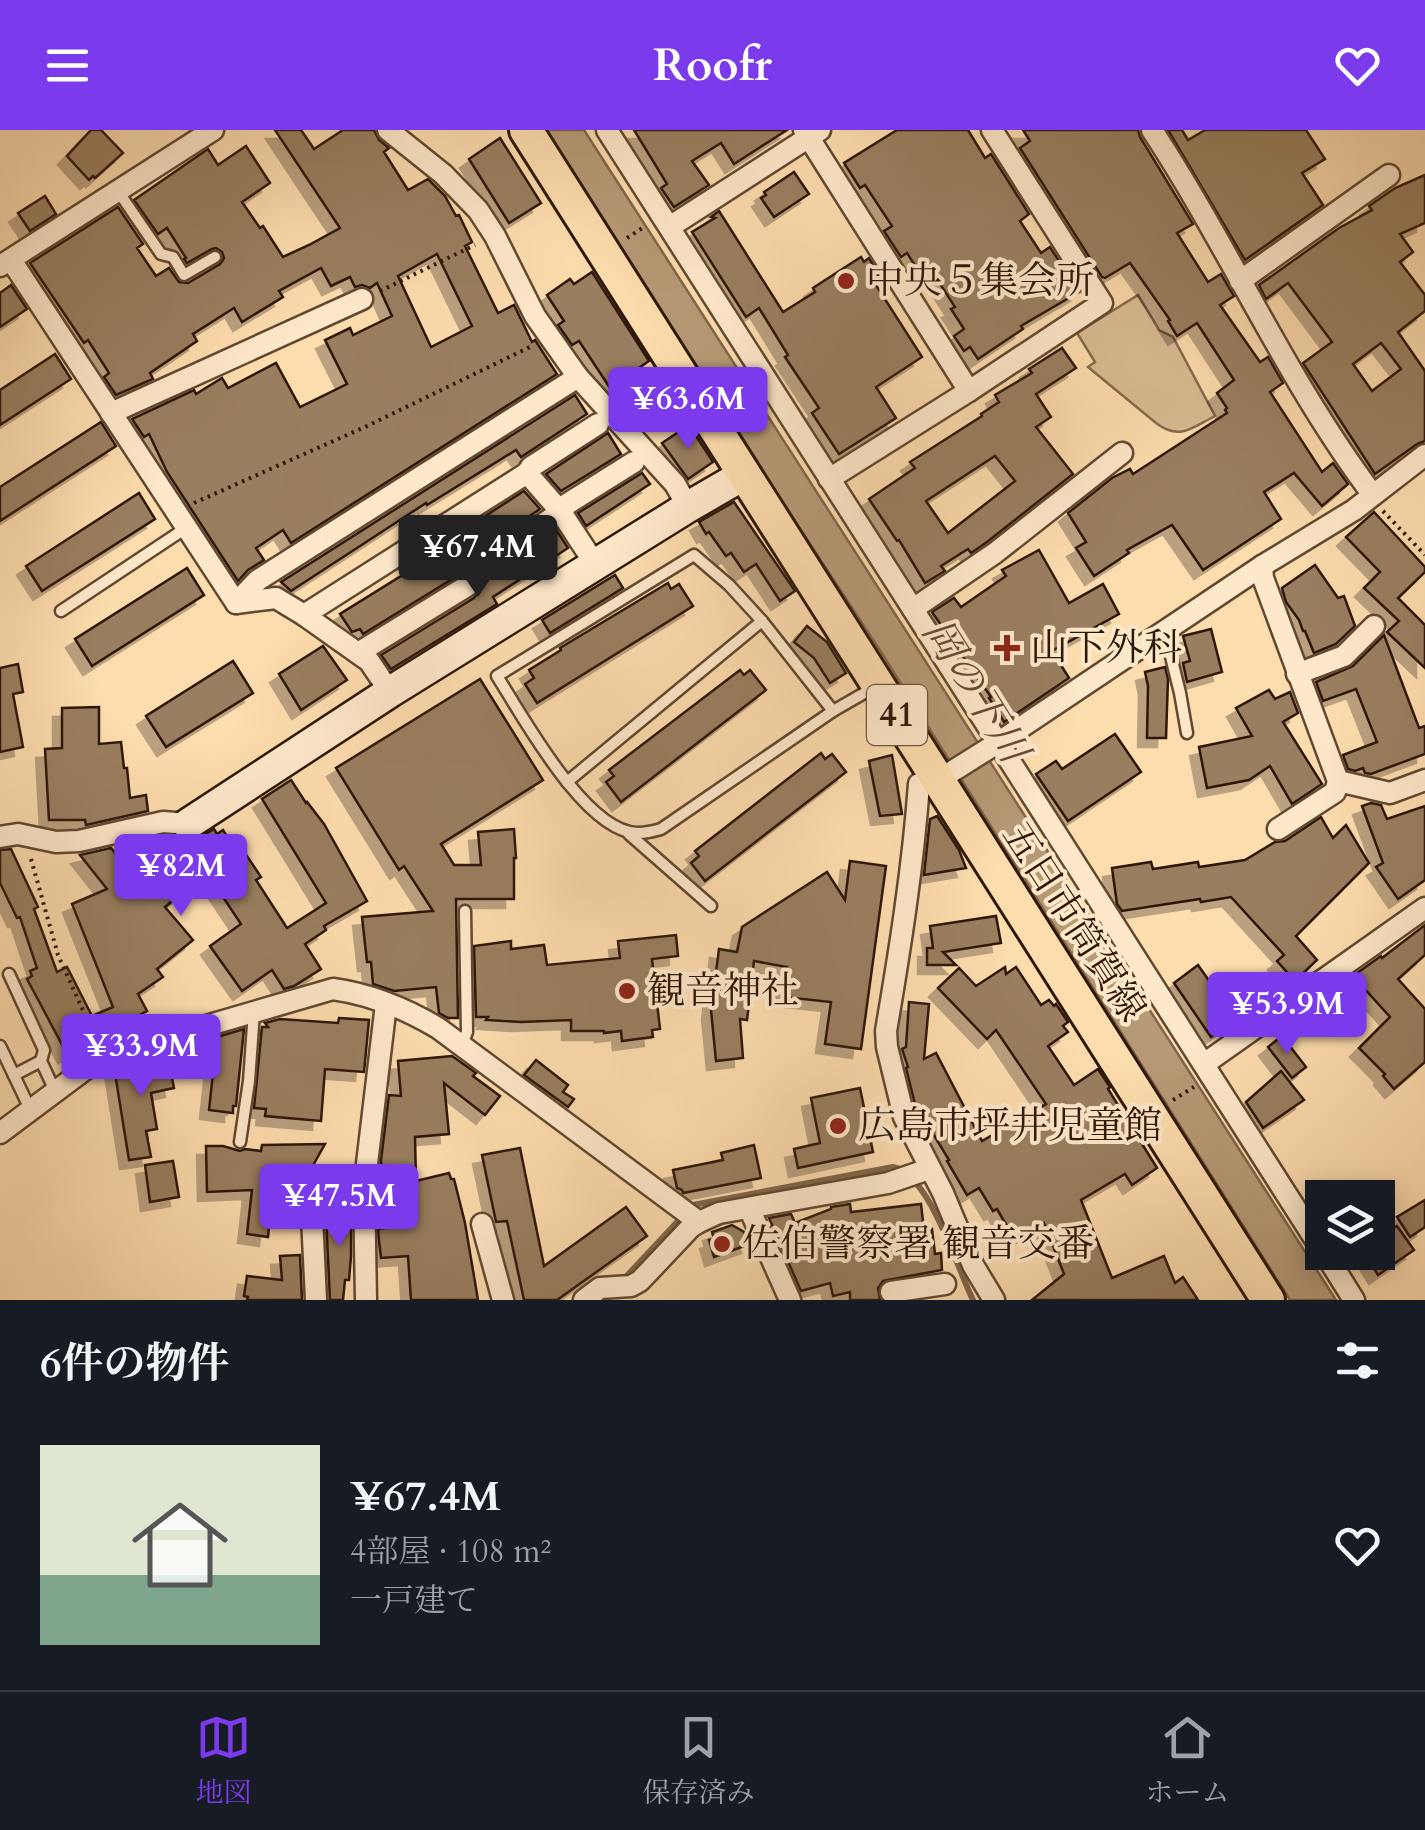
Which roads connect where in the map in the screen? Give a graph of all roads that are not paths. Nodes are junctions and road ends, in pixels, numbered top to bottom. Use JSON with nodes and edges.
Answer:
{"nodes":[{"id":1,"x":213,"y":130,"type":"edge"},
{"id":2,"x":388,"y":130,"type":"edge"},
{"id":3,"x":526,"y":130,"type":"edge"},
{"id":4,"x":607,"y":130,"type":"edge"},
{"id":5,"x":992,"y":130,"type":"edge"},
{"id":6,"x":1152,"y":130,"type":"edge"},
{"id":7,"x":811,"y":132,"type":"edge"},
{"id":8,"x":1389,"y":174,"type":"dead end"},
{"id":9,"x":118,"y":191,"type":"junction"},
{"id":10,"x":664,"y":222,"type":"junction"},
{"id":11,"x":214,"y":257,"type":"dead end"},
{"id":12,"x":5,"y":263,"type":"edge"},
{"id":13,"x":1240,"y":281,"type":"junction"},
{"id":14,"x":362,"y":299,"type":"road end"},
{"id":15,"x":578,"y":376,"type":"junction"},
{"id":16,"x":970,"y":391,"type":"junction"},
{"id":17,"x":111,"y":413,"type":"junction"},
{"id":18,"x":598,"y":424,"type":"dead end"},
{"id":19,"x":1122,"y":453,"type":"dead end"},
{"id":20,"x":1425,"y":455,"type":"edge"},
{"id":21,"x":634,"y":462,"type":"dead end"},
{"id":22,"x":527,"y":474,"type":"junction"},
{"id":23,"x":744,"y":474,"type":"junction"},
{"id":24,"x":828,"y":479,"type":"junction"},
{"id":25,"x":1373,"y":495,"type":"junction"},
{"id":26,"x":688,"y":507,"type":"junction"},
{"id":27,"x":561,"y":512,"type":"junction"},
{"id":28,"x":181,"y":520,"type":"junction"},
{"id":29,"x":595,"y":564,"type":"junction"},
{"id":30,"x":1262,"y":566,"type":"junction"},
{"id":31,"x":236,"y":604,"type":"junction"},
{"id":32,"x":913,"y":609,"type":"junction"},
{"id":33,"x":61,"y":610,"type":"dead end"},
{"id":34,"x":304,"y":615,"type":"junction"},
{"id":35,"x":762,"y":621,"type":"junction"},
{"id":36,"x":1374,"y":626,"type":"dead end"},
{"id":37,"x":1165,"y":631,"type":"junction"},
{"id":38,"x":358,"y":654,"type":"junction"},
{"id":39,"x":1297,"y":674,"type":"junction"},
{"id":40,"x":878,"y":685,"type":"junction"},
{"id":41,"x":390,"y":692,"type":"junction"},
{"id":42,"x":833,"y":711,"type":"junction"},
{"id":43,"x":1187,"y":734,"type":"dead end"},
{"id":44,"x":995,"y":745,"type":"junction"},
{"id":45,"x":941,"y":776,"type":"junction"},
{"id":46,"x":1425,"y":780,"type":"edge"},
{"id":47,"x":1338,"y":781,"type":"junction"},
{"id":48,"x":567,"y":782,"type":"junction"},
{"id":49,"x":188,"y":824,"type":"joint"},
{"id":50,"x":623,"y":828,"type":"junction"},
{"id":51,"x":1278,"y":828,"type":"dead end"},
{"id":52,"x":0,"y":837,"type":"edge"},
{"id":53,"x":710,"y":906,"type":"dead end"},
{"id":54,"x":1425,"y":908,"type":"edge"},
{"id":55,"x":465,"y":911,"type":"dead end"},
{"id":56,"x":9,"y":974,"type":"dead end"},
{"id":57,"x":386,"y":1004,"type":"junction"},
{"id":58,"x":254,"y":1011,"type":"junction"},
{"id":59,"x":0,"y":1046,"type":"edge"},
{"id":60,"x":462,"y":1046,"type":"junction"},
{"id":61,"x":40,"y":1061,"type":"junction"},
{"id":62,"x":1204,"y":1072,"type":"junction"},
{"id":63,"x":14,"y":1074,"type":"junction"},
{"id":64,"x":55,"y":1092,"type":"junction"},
{"id":65,"x":31,"y":1110,"type":"junction"},
{"id":66,"x":0,"y":1133,"type":"edge"},
{"id":67,"x":240,"y":1142,"type":"dead end"},
{"id":68,"x":917,"y":1173,"type":"junction"},
{"id":69,"x":749,"y":1208,"type":"junction"},
{"id":70,"x":312,"y":1216,"type":"dead end"},
{"id":71,"x":690,"y":1216,"type":"junction"},
{"id":72,"x":482,"y":1224,"type":"dead end"},
{"id":73,"x":1305,"y":1224,"type":"edge"},
{"id":74,"x":972,"y":1265,"type":"junction"},
{"id":75,"x":1335,"y":1270,"type":"edge"},
{"id":76,"x":946,"y":1287,"type":"edge"},
{"id":77,"x":891,"y":1292,"type":"dead end"},
{"id":78,"x":316,"y":1300,"type":"edge"},
{"id":79,"x":366,"y":1300,"type":"edge"},
{"id":80,"x":503,"y":1300,"type":"edge"},
{"id":81,"x":584,"y":1300,"type":"edge"},
{"id":82,"x":790,"y":1300,"type":"edge"},
{"id":83,"x":994,"y":1300,"type":"edge"},
{"id":84,"x":1268,"y":1300,"type":"edge"},
{"id":85,"x":1354,"y":1300,"type":"edge"}],
"edges":[{"from":1,"to":9,"type":"street"},
{"from":2,"to":15,"type":"street"},
{"from":3,"to":23,"type":"main road","name":"五日市筒賀線","number":"41"},
{"from":4,"to":10,"type":"street"},
{"from":5,"to":16,"type":"street"},
{"from":6,"to":13,"type":"street"},
{"from":7,"to":10,"type":"street"},
{"from":7,"to":16,"type":"street"},
{"from":8,"to":13,"type":"street"},
{"from":9,"to":11,"type":"lane"},
{"from":9,"to":12,"type":"street"},
{"from":10,"to":24,"type":"street"},
{"from":12,"to":17,"type":"street"},
{"from":13,"to":25,"type":"street"},
{"from":14,"to":17,"type":"street"},
{"from":15,"to":26,"type":"street"},
{"from":15,"to":31,"type":"street"},
{"from":16,"to":24,"type":"street"},
{"from":17,"to":28,"type":"street"},
{"from":18,"to":22,"type":"street"},
{"from":19,"to":32,"type":"street"},
{"from":20,"to":25,"type":"street"},
{"from":21,"to":27,"type":"street"},
{"from":22,"to":27,"type":"street"},
{"from":22,"to":34,"type":"street"},
{"from":23,"to":26,"type":"street"},
{"from":23,"to":40,"type":"main road","name":"五日市筒賀線","number":"41"},
{"from":24,"to":32,"type":"street"},
{"from":25,"to":30,"type":"street"},
{"from":26,"to":29,"type":"street"},
{"from":27,"to":29,"type":"street"},
{"from":27,"to":38,"type":"street"},
{"from":28,"to":31,"type":"street"},
{"from":28,"to":33,"type":"lane"},
{"from":29,"to":41,"type":"street"},
{"from":30,"to":37,"type":"street"},
{"from":30,"to":39,"type":"street"},
{"from":31,"to":34,"type":"street"},
{"from":32,"to":44,"type":"street"},
{"from":34,"to":38,"type":"street"},
{"from":35,"to":42,"type":"lane"},
{"from":35,"to":48,"type":"lane"},
{"from":35,"to":48,"type":"lane"},
{"from":36,"to":39,"type":"street"},
{"from":37,"to":43,"type":"lane"},
{"from":37,"to":44,"type":"street"},
{"from":38,"to":41,"type":"street"},
{"from":39,"to":47,"type":"street"},
{"from":40,"to":42,"type":"lane"},
{"from":40,"to":45,"type":"main road","name":"五日市筒賀線","number":"41"},
{"from":41,"to":49,"type":"street"},
{"from":42,"to":50,"type":"lane"},
{"from":44,"to":45,"type":"street"},
{"from":44,"to":62,"type":"street"},
{"from":45,"to":68,"type":"street"},
{"from":45,"to":84,"type":"main road","name":"五日市筒賀線","number":"41"},
{"from":46,"to":47,"type":"street"},
{"from":47,"to":51,"type":"street"},
{"from":48,"to":50,"type":"lane"},
{"from":49,"to":52,"type":"street"},
{"from":50,"to":53,"type":"lane"},
{"from":54,"to":62,"type":"street"},
{"from":55,"to":60,"type":"lane"},
{"from":56,"to":61,"type":"lane"},
{"from":57,"to":58,"type":"street"},
{"from":57,"to":60,"type":"street"},
{"from":57,"to":79,"type":"street"},
{"from":58,"to":64,"type":"street"},
{"from":58,"to":67,"type":"lane"},
{"from":59,"to":63,"type":"lane"},
{"from":60,"to":71,"type":"street"},
{"from":61,"to":63,"type":"lane"},
{"from":61,"to":64,"type":"lane"},
{"from":62,"to":73,"type":"street"},
{"from":63,"to":65,"type":"lane"},
{"from":64,"to":65,"type":"street"},
{"from":65,"to":66,"type":"street"},
{"from":68,"to":69,"type":"street"},
{"from":68,"to":74,"type":"street"},
{"from":69,"to":71,"type":"street"},
{"from":69,"to":82,"type":"street"},
{"from":70,"to":78,"type":"street"},
{"from":71,"to":81,"type":"street"},
{"from":72,"to":80,"type":"street"},
{"from":74,"to":76,"type":"street"},
{"from":74,"to":83,"type":"street"},
{"from":75,"to":85,"type":"street"},
{"from":76,"to":77,"type":"street"}]}
